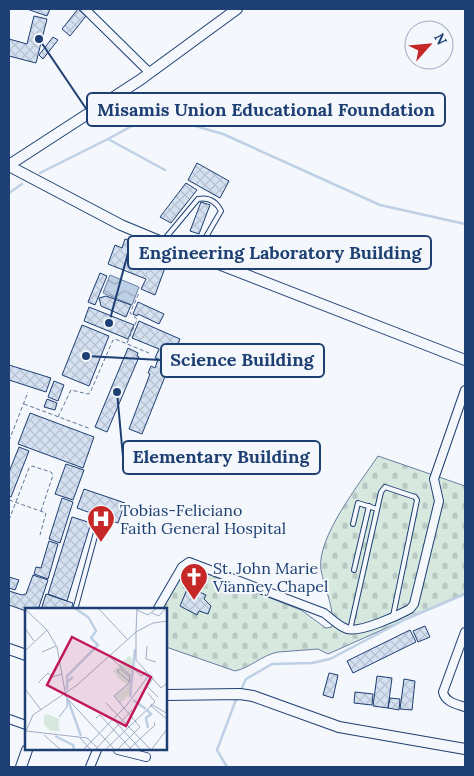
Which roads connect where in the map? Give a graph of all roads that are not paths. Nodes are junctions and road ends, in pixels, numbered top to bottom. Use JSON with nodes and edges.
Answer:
{"nodes":[{"id":1,"x":85,"y":9,"type":"edge"},
{"id":2,"x":237,"y":9,"type":"edge"},
{"id":3,"x":150,"y":73,"type":"junction"},
{"id":4,"x":9,"y":166,"type":"edge"},
{"id":5,"x":162,"y":242,"type":"junction"},
{"id":6,"x":195,"y":255,"type":"junction"},
{"id":7,"x":465,"y":360,"type":"edge"},
{"id":8,"x":465,"y":390,"type":"edge"},
{"id":9,"x":369,"y":506,"type":"junction"},
{"id":10,"x":377,"y":509,"type":"junction"},
{"id":11,"x":353,"y":524,"type":"dead end"},
{"id":12,"x":98,"y":525,"type":"dead end"},
{"id":13,"x":354,"y":570,"type":"dead end"},
{"id":14,"x":76,"y":608,"type":"edge"},
{"id":15,"x":158,"y":608,"type":"edge"},
{"id":16,"x":393,"y":616,"type":"junction"},
{"id":17,"x":350,"y":630,"type":"junction"},
{"id":18,"x":465,"y":632,"type":"edge"},
{"id":19,"x":9,"y":649,"type":"edge"},
{"id":20,"x":25,"y":655,"type":"edge"},
{"id":21,"x":168,"y":695,"type":"edge"},
{"id":22,"x":465,"y":707,"type":"edge"},
{"id":23,"x":9,"y":719,"type":"edge"},
{"id":24,"x":25,"y":724,"type":"edge"},
{"id":25,"x":465,"y":749,"type":"edge"},
{"id":26,"x":27,"y":751,"type":"edge"},
{"id":27,"x":97,"y":751,"type":"edge"},
{"id":28,"x":122,"y":751,"type":"edge"},
{"id":29,"x":146,"y":757,"type":"dead end"},
{"id":30,"x":21,"y":767,"type":"edge"},
{"id":31,"x":90,"y":767,"type":"edge"}],
"edges":[{"from":1,"to":3,"type":"street"},
{"from":2,"to":3,"type":"street"},
{"from":3,"to":4,"type":"street"},
{"from":4,"to":5,"type":"street"},
{"from":5,"to":6,"type":"street"},
{"from":5,"to":6,"type":"lane"},
{"from":6,"to":7,"type":"street"},
{"from":8,"to":16,"type":"street"},
{"from":9,"to":10,"type":"lane"},
{"from":9,"to":11,"type":"lane"},
{"from":9,"to":13,"type":"lane"},
{"from":10,"to":16,"type":"lane"},
{"from":10,"to":17,"type":"lane"},
{"from":12,"to":14,"type":"lane"},
{"from":15,"to":17,"type":"street"},
{"from":16,"to":17,"type":"street"},
{"from":18,"to":22,"type":"street"},
{"from":19,"to":20,"type":"street"},
{"from":21,"to":25,"type":"street"},
{"from":23,"to":24,"type":"street"},
{"from":26,"to":30,"type":"street"},
{"from":27,"to":31,"type":"street"},
{"from":28,"to":29,"type":"street"}]}
